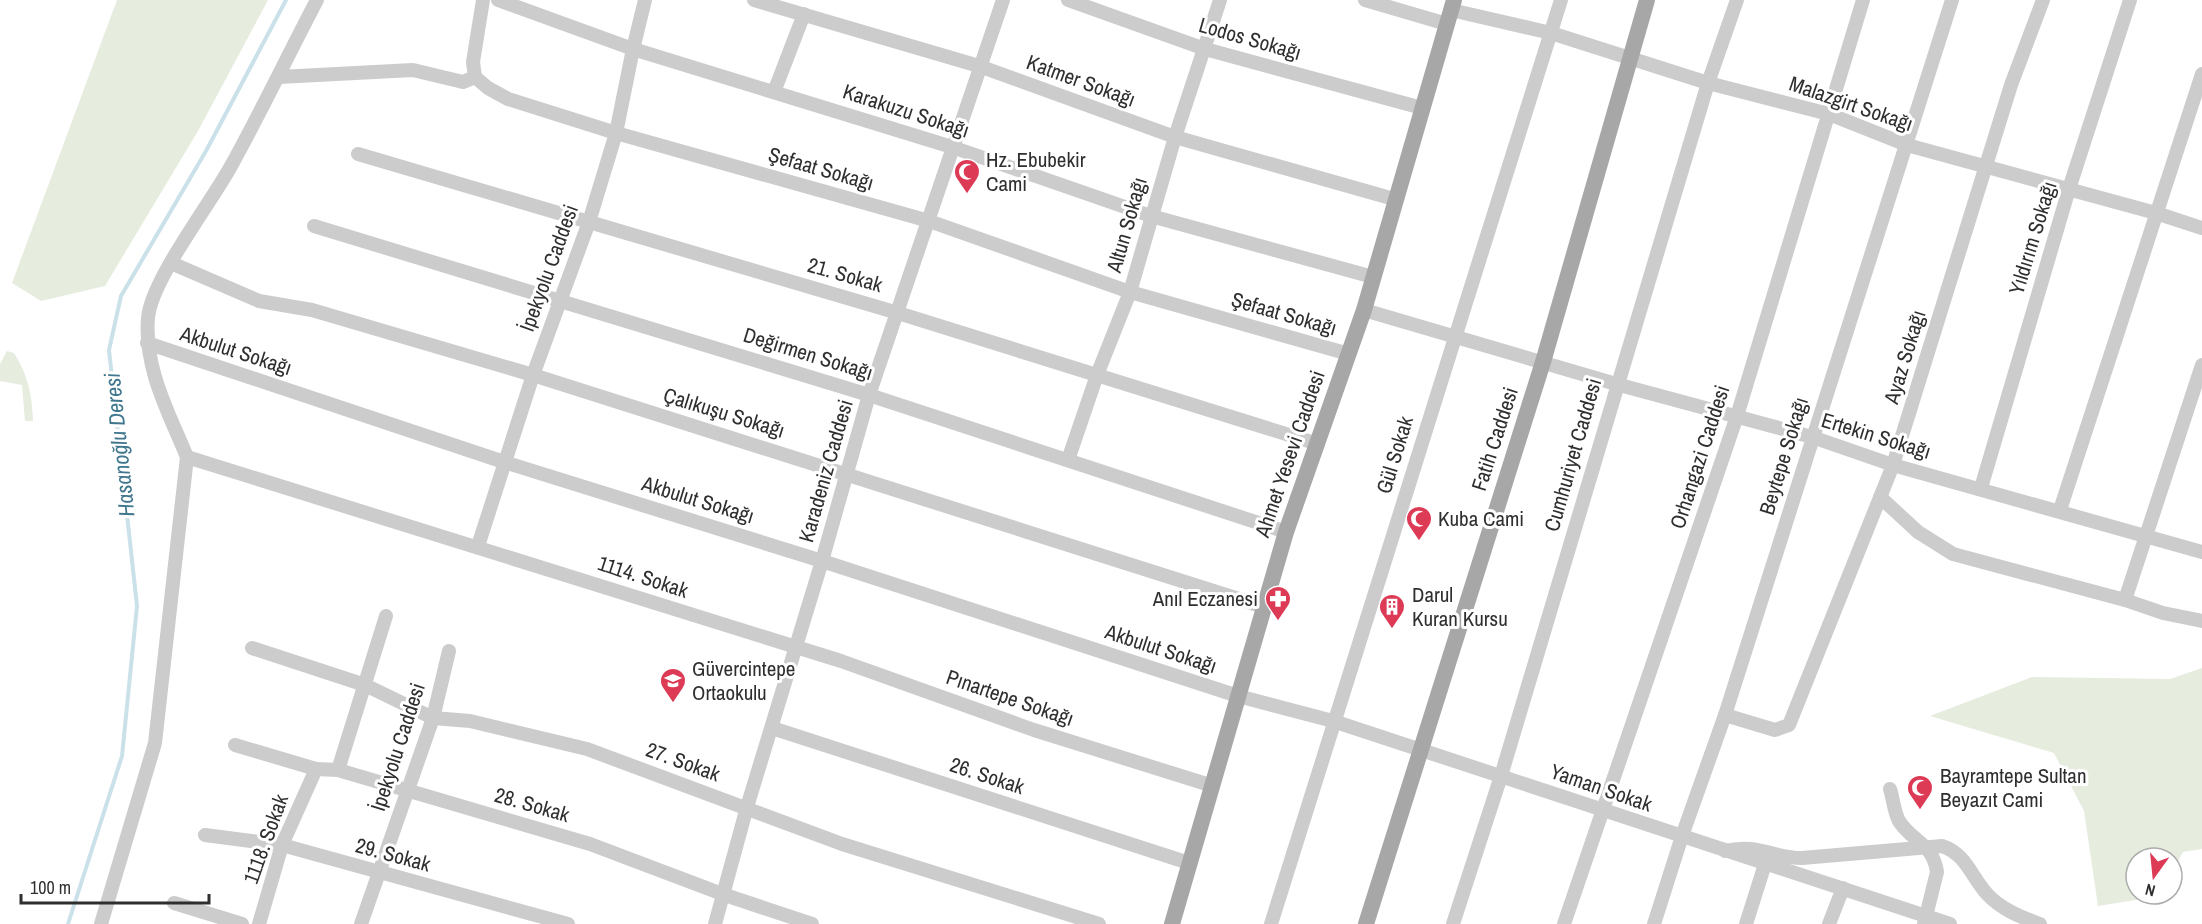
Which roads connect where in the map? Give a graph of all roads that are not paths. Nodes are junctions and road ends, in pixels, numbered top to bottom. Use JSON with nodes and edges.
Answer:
{"nodes":[{"id":1,"x":317,"y":0,"type":"edge"},
{"id":2,"x":483,"y":0,"type":"edge"},
{"id":3,"x":498,"y":0,"type":"edge"},
{"id":4,"x":645,"y":0,"type":"edge"},
{"id":5,"x":754,"y":0,"type":"edge"},
{"id":6,"x":1003,"y":0,"type":"edge"},
{"id":7,"x":1068,"y":0,"type":"edge"},
{"id":8,"x":1220,"y":0,"type":"edge"},
{"id":9,"x":1365,"y":0,"type":"edge"},
{"id":10,"x":1561,"y":0,"type":"edge"},
{"id":11,"x":1647,"y":0,"type":"edge"},
{"id":12,"x":1737,"y":0,"type":"edge"},
{"id":13,"x":1863,"y":0,"type":"edge"},
{"id":14,"x":1952,"y":0,"type":"edge"},
{"id":15,"x":2043,"y":0,"type":"edge"},
{"id":16,"x":2130,"y":0,"type":"edge"},
{"id":17,"x":1451,"y":11,"type":"edge"},
{"id":18,"x":804,"y":14,"type":"junction"},
{"id":19,"x":1551,"y":33,"type":"junction"},
{"id":20,"x":633,"y":49,"type":"junction"},
{"id":21,"x":1205,"y":49,"type":"junction"},
{"id":22,"x":1629,"y":57,"type":"junction"},
{"id":23,"x":979,"y":66,"type":"junction"},
{"id":24,"x":2202,"y":74,"type":"edge"},
{"id":25,"x":279,"y":77,"type":"junction"},
{"id":26,"x":475,"y":77,"type":"junction"},
{"id":27,"x":1708,"y":83,"type":"junction"},
{"id":28,"x":774,"y":92,"type":"junction"},
{"id":29,"x":1422,"y":108,"type":"junction"},
{"id":30,"x":1829,"y":114,"type":"junction"},
{"id":31,"x":616,"y":133,"type":"junction"},
{"id":32,"x":1175,"y":137,"type":"junction"},
{"id":33,"x":1907,"y":145,"type":"junction"},
{"id":34,"x":952,"y":147,"type":"junction"},
{"id":35,"x":358,"y":154,"type":"dead end"},
{"id":36,"x":1986,"y":166,"type":"junction"},
{"id":37,"x":2069,"y":189,"type":"junction"},
{"id":38,"x":1394,"y":199,"type":"junction"},
{"id":39,"x":2156,"y":213,"type":"junction"},
{"id":40,"x":1151,"y":216,"type":"junction"},
{"id":41,"x":929,"y":221,"type":"junction"},
{"id":42,"x":590,"y":222,"type":"junction"},
{"id":43,"x":314,"y":226,"type":"dead end"},
{"id":44,"x":2202,"y":228,"type":"edge"},
{"id":45,"x":171,"y":263,"type":"junction"},
{"id":46,"x":1373,"y":277,"type":"junction"},
{"id":47,"x":1130,"y":292,"type":"junction"},
{"id":48,"x":559,"y":300,"type":"junction"},
{"id":49,"x":1364,"y":310,"type":"junction"},
{"id":50,"x":898,"y":313,"type":"junction"},
{"id":51,"x":1454,"y":338,"type":"junction"},
{"id":52,"x":147,"y":343,"type":"junction"},
{"id":53,"x":1348,"y":354,"type":"junction"},
{"id":54,"x":1543,"y":362,"type":"junction"},
{"id":55,"x":2202,"y":365,"type":"edge"},
{"id":56,"x":533,"y":375,"type":"junction"},
{"id":57,"x":1097,"y":375,"type":"junction"},
{"id":58,"x":1616,"y":384,"type":"junction"},
{"id":59,"x":869,"y":395,"type":"junction"},
{"id":60,"x":1737,"y":416,"type":"junction"},
{"id":61,"x":1812,"y":437,"type":"junction"},
{"id":62,"x":1318,"y":444,"type":"junction"},
{"id":63,"x":187,"y":457,"type":"junction"},
{"id":64,"x":1068,"y":460,"type":"junction"},
{"id":65,"x":504,"y":462,"type":"junction"},
{"id":66,"x":1893,"y":465,"type":"junction"},
{"id":67,"x":845,"y":473,"type":"junction"},
{"id":68,"x":1981,"y":488,"type":"junction"},
{"id":69,"x":1880,"y":498,"type":"junction"},
{"id":70,"x":2060,"y":510,"type":"junction"},
{"id":71,"x":1286,"y":532,"type":"junction"},
{"id":72,"x":2145,"y":535,"type":"junction"},
{"id":73,"x":478,"y":546,"type":"junction"},
{"id":74,"x":2202,"y":552,"type":"edge"},
{"id":75,"x":822,"y":561,"type":"junction"},
{"id":76,"x":2125,"y":600,"type":"junction"},
{"id":77,"x":1264,"y":607,"type":"junction"},
{"id":78,"x":386,"y":616,"type":"dead end"},
{"id":79,"x":2202,"y":621,"type":"edge"},
{"id":80,"x":252,"y":648,"type":"dead end"},
{"id":81,"x":795,"y":648,"type":"junction"},
{"id":82,"x":449,"y":651,"type":"dead end"},
{"id":83,"x":365,"y":685,"type":"junction"},
{"id":84,"x":1238,"y":696,"type":"junction"},
{"id":85,"x":1725,"y":715,"type":"junction"},
{"id":86,"x":433,"y":718,"type":"junction"},
{"id":87,"x":1333,"y":721,"type":"junction"},
{"id":88,"x":772,"y":728,"type":"junction"},
{"id":89,"x":235,"y":745,"type":"dead end"},
{"id":90,"x":1419,"y":752,"type":"junction"},
{"id":91,"x":316,"y":769,"type":"junction"},
{"id":92,"x":338,"y":770,"type":"junction"},
{"id":93,"x":1501,"y":776,"type":"junction"},
{"id":94,"x":1213,"y":786,"type":"junction"},
{"id":95,"x":1890,"y":789,"type":"dead end"},
{"id":96,"x":405,"y":791,"type":"junction"},
{"id":97,"x":747,"y":807,"type":"junction"},
{"id":98,"x":1602,"y":811,"type":"junction"},
{"id":99,"x":205,"y":835,"type":"dead end"},
{"id":100,"x":1682,"y":836,"type":"junction"},
{"id":101,"x":282,"y":845,"type":"junction"},
{"id":102,"x":1923,"y":846,"type":"junction"},
{"id":103,"x":1725,"y":851,"type":"junction"},
{"id":104,"x":1189,"y":863,"type":"junction"},
{"id":105,"x":1765,"y":864,"type":"junction"},
{"id":106,"x":378,"y":874,"type":"junction"},
{"id":107,"x":1843,"y":888,"type":"junction"},
{"id":108,"x":725,"y":895,"type":"junction"},
{"id":109,"x":174,"y":903,"type":"dead end"},
{"id":110,"x":1924,"y":921,"type":"edge"},
{"id":111,"x":101,"y":924,"type":"edge"},
{"id":112,"x":242,"y":924,"type":"edge"},
{"id":113,"x":258,"y":924,"type":"edge"},
{"id":114,"x":361,"y":924,"type":"edge"},
{"id":115,"x":568,"y":924,"type":"edge"},
{"id":116,"x":715,"y":924,"type":"edge"},
{"id":117,"x":812,"y":924,"type":"edge"},
{"id":118,"x":1099,"y":924,"type":"edge"},
{"id":119,"x":1172,"y":924,"type":"edge"},
{"id":120,"x":1271,"y":924,"type":"edge"},
{"id":121,"x":1365,"y":924,"type":"edge"},
{"id":122,"x":1453,"y":924,"type":"edge"},
{"id":123,"x":1564,"y":924,"type":"edge"},
{"id":124,"x":1654,"y":924,"type":"edge"},
{"id":125,"x":1746,"y":924,"type":"edge"},
{"id":126,"x":1829,"y":924,"type":"edge"},
{"id":127,"x":1950,"y":924,"type":"edge"},
{"id":128,"x":2040,"y":924,"type":"edge"}],
"edges":[{"from":1,"to":25,"type":"street"},
{"from":2,"to":26,"type":"street"},
{"from":3,"to":20,"type":"street","name":"Karakuzu Sokağı"},
{"from":4,"to":20,"type":"street","name":"İpekyolu Caddesi"},
{"from":5,"to":18,"type":"street","name":"Katmer Sokağı"},
{"from":6,"to":23,"type":"street","name":"Karadeniz Caddesi"},
{"from":7,"to":21,"type":"street","name":"Lodos Sokağı"},
{"from":8,"to":21,"type":"street","name":"Altun Sokağı"},
{"from":9,"to":17,"type":"street","name":"Malazgirt Sokağı"},
{"from":10,"to":19,"type":"street","name":"Gül Sokak"},
{"from":11,"to":22,"type":"main road","name":"Fatih Caddesi"},
{"from":12,"to":27,"type":"street","name":"Cumhuriyet Caddesi"},
{"from":13,"to":30,"type":"street","name":"Orhangazi Caddesi"},
{"from":14,"to":33,"type":"street","name":"Beytepe Sokağı"},
{"from":15,"to":36,"type":"street","name":"Ayaz Sokağı"},
{"from":16,"to":37,"type":"street","name":"Yıldırım Sokağı"},
{"from":17,"to":19,"type":"street","name":"Malazgirt Sokağı"},
{"from":17,"to":29,"type":"main road","name":"Ahmet Yesevi Caddesi"},
{"from":18,"to":23,"type":"street","name":"Katmer Sokağı"},
{"from":18,"to":28,"type":"street"},
{"from":19,"to":22,"type":"street","name":"Malazgirt Sokağı"},
{"from":19,"to":51,"type":"street","name":"Gül Sokak"},
{"from":20,"to":28,"type":"street","name":"Karakuzu Sokağı"},
{"from":20,"to":31,"type":"street","name":"İpekyolu Caddesi"},
{"from":21,"to":29,"type":"street","name":"Lodos Sokağı"},
{"from":21,"to":32,"type":"street","name":"Altun Sokağı"},
{"from":22,"to":27,"type":"street","name":"Malazgirt Sokağı"},
{"from":22,"to":54,"type":"main road","name":"Fatih Caddesi"},
{"from":23,"to":32,"type":"street","name":"Katmer Sokağı"},
{"from":23,"to":34,"type":"street","name":"Karadeniz Caddesi"},
{"from":24,"to":39,"type":"street"},
{"from":25,"to":26,"type":"street"},
{"from":25,"to":45,"type":"street"},
{"from":26,"to":31,"type":"street","name":"Şefaat Sokağı"},
{"from":27,"to":30,"type":"street","name":"Malazgirt Sokağı"},
{"from":27,"to":58,"type":"street","name":"Cumhuriyet Caddesi"},
{"from":28,"to":34,"type":"street","name":"Karakuzu Sokağı"},
{"from":29,"to":38,"type":"main road","name":"Ahmet Yesevi Caddesi"},
{"from":30,"to":33,"type":"street","name":"Malazgirt Sokağı"},
{"from":30,"to":60,"type":"street","name":"Orhangazi Caddesi"},
{"from":31,"to":41,"type":"street","name":"Şefaat Sokağı"},
{"from":31,"to":42,"type":"street","name":"İpekyolu Caddesi"},
{"from":32,"to":38,"type":"street","name":"Katmer Sokağı"},
{"from":32,"to":40,"type":"street","name":"Altun Sokağı"},
{"from":33,"to":36,"type":"street","name":"Malazgirt Sokağı"},
{"from":33,"to":61,"type":"street","name":"Beytepe Sokağı"},
{"from":34,"to":40,"type":"street","name":"Karakuzu Sokağı"},
{"from":34,"to":41,"type":"street","name":"Karadeniz Caddesi"},
{"from":35,"to":42,"type":"street","name":"21. Sokak"},
{"from":36,"to":37,"type":"street","name":"Malazgirt Sokağı"},
{"from":36,"to":66,"type":"street","name":"Ayaz Sokağı"},
{"from":37,"to":39,"type":"street","name":"Malazgirt Sokağı"},
{"from":37,"to":68,"type":"street","name":"Yıldırım Sokağı"},
{"from":38,"to":46,"type":"main road","name":"Ahmet Yesevi Caddesi"},
{"from":39,"to":44,"type":"street","name":"Malazgirt Sokağı"},
{"from":39,"to":70,"type":"street"},
{"from":40,"to":46,"type":"street","name":"Karakuzu Sokağı"},
{"from":40,"to":47,"type":"street","name":"Altun Sokağı"},
{"from":41,"to":47,"type":"street","name":"Şefaat Sokağı"},
{"from":41,"to":50,"type":"street","name":"Karadeniz Caddesi"},
{"from":42,"to":48,"type":"street","name":"İpekyolu Caddesi"},
{"from":42,"to":50,"type":"street","name":"21. Sokak"},
{"from":43,"to":48,"type":"street","name":"Değirmen Sokağı"},
{"from":45,"to":52,"type":"street"},
{"from":45,"to":56,"type":"street","name":"Çalıkuşu Sokağı"},
{"from":46,"to":49,"type":"main road","name":"Ahmet Yesevi Caddesi"},
{"from":47,"to":53,"type":"street","name":"Şefaat Sokağı"},
{"from":47,"to":57,"type":"street","name":"Altun Sokağı"},
{"from":48,"to":56,"type":"street","name":"İpekyolu Caddesi"},
{"from":48,"to":59,"type":"street","name":"Değirmen Sokağı"},
{"from":49,"to":51,"type":"street","name":"Ertekin Sokağı"},
{"from":49,"to":53,"type":"main road","name":"Ahmet Yesevi Caddesi"},
{"from":50,"to":57,"type":"street","name":"21. Sokak"},
{"from":50,"to":59,"type":"street","name":"Karadeniz Caddesi"},
{"from":51,"to":54,"type":"street","name":"Ertekin Sokağı"},
{"from":51,"to":87,"type":"street","name":"Gül Sokak"},
{"from":52,"to":63,"type":"street"},
{"from":52,"to":65,"type":"street","name":"Akbulut Sokağı"},
{"from":53,"to":62,"type":"main road","name":"Ahmet Yesevi Caddesi"},
{"from":54,"to":58,"type":"street","name":"Ertekin Sokağı"},
{"from":54,"to":90,"type":"main road","name":"Fatih Caddesi"},
{"from":55,"to":72,"type":"street"},
{"from":56,"to":65,"type":"street","name":"İpekyolu Caddesi"},
{"from":56,"to":67,"type":"street","name":"Çalıkuşu Sokağı"},
{"from":57,"to":62,"type":"street","name":"21. Sokak"},
{"from":57,"to":64,"type":"street","name":"Altun Sokağı"},
{"from":58,"to":60,"type":"street","name":"Ertekin Sokağı"},
{"from":58,"to":93,"type":"street","name":"Cumhuriyet Caddesi"},
{"from":59,"to":64,"type":"street","name":"Değirmen Sokağı"},
{"from":59,"to":67,"type":"street","name":"Karadeniz Caddesi"},
{"from":60,"to":61,"type":"street","name":"Ertekin Sokağı"},
{"from":60,"to":98,"type":"street","name":"Orhangazi Caddesi"},
{"from":61,"to":66,"type":"street","name":"Ertekin Sokağı"},
{"from":61,"to":85,"type":"street","name":"Beytepe Sokağı"},
{"from":62,"to":71,"type":"main road","name":"Ahmet Yesevi Caddesi"},
{"from":63,"to":73,"type":"street","name":"1114. Sokak"},
{"from":63,"to":111,"type":"street"},
{"from":64,"to":71,"type":"street","name":"Değirmen Sokağı"},
{"from":65,"to":73,"type":"street","name":"İpekyolu Caddesi"},
{"from":65,"to":75,"type":"street","name":"Akbulut Sokağı"},
{"from":66,"to":68,"type":"street","name":"Ertekin Sokağı"},
{"from":66,"to":69,"type":"street","name":"Ayaz Sokağı"},
{"from":67,"to":75,"type":"street","name":"Karadeniz Caddesi"},
{"from":67,"to":77,"type":"street","name":"Çalıkuşu Sokağı"},
{"from":68,"to":70,"type":"street","name":"Ertekin Sokağı"},
{"from":69,"to":76,"type":"street"},
{"from":69,"to":85,"type":"street","name":"Ayaz Sokağı"},
{"from":70,"to":72,"type":"street","name":"Ertekin Sokağı"},
{"from":71,"to":77,"type":"main road","name":"Ahmet Yesevi Caddesi"},
{"from":72,"to":74,"type":"street","name":"Ertekin Sokağı"},
{"from":72,"to":76,"type":"street"},
{"from":73,"to":81,"type":"street","name":"1114. Sokak"},
{"from":75,"to":81,"type":"street","name":"Karadeniz Caddesi"},
{"from":75,"to":84,"type":"street","name":"Akbulut Sokağı"},
{"from":76,"to":79,"type":"street"},
{"from":77,"to":84,"type":"main road","name":"Ahmet Yesevi Caddesi"},
{"from":78,"to":83,"type":"street"},
{"from":80,"to":83,"type":"street","name":"27. Sokak"},
{"from":81,"to":88,"type":"street","name":"Karadeniz Caddesi"},
{"from":81,"to":94,"type":"street","name":"Pınartepe Sokağı"},
{"from":82,"to":86,"type":"street","name":"İpekyolu Caddesi"},
{"from":83,"to":86,"type":"street","name":"27. Sokak"},
{"from":83,"to":92,"type":"street"},
{"from":84,"to":87,"type":"street","name":"Yaman Sokak"},
{"from":84,"to":94,"type":"main road","name":"Ahmet Yesevi Caddesi"},
{"from":85,"to":100,"type":"street","name":"Beytepe Sokağı"},
{"from":86,"to":96,"type":"street","name":"İpekyolu Caddesi"},
{"from":86,"to":97,"type":"street","name":"27. Sokak"},
{"from":87,"to":90,"type":"street","name":"Yaman Sokak"},
{"from":87,"to":120,"type":"street","name":"Gül Sokak"},
{"from":88,"to":97,"type":"street","name":"Karadeniz Caddesi"},
{"from":88,"to":104,"type":"street","name":"26. Sokak"},
{"from":89,"to":91,"type":"street","name":"28. Sokak"},
{"from":90,"to":93,"type":"street","name":"Yaman Sokak"},
{"from":90,"to":121,"type":"main road","name":"Fatih Caddesi"},
{"from":91,"to":92,"type":"street","name":"28. Sokak"},
{"from":91,"to":101,"type":"street","name":"1118. Sokak"},
{"from":92,"to":96,"type":"street","name":"28. Sokak"},
{"from":93,"to":98,"type":"street","name":"Yaman Sokak"},
{"from":93,"to":122,"type":"street","name":"Cumhuriyet Caddesi"},
{"from":94,"to":104,"type":"main road","name":"Ahmet Yesevi Caddesi"},
{"from":95,"to":102,"type":"street"},
{"from":96,"to":106,"type":"street","name":"İpekyolu Caddesi"},
{"from":96,"to":108,"type":"street","name":"28. Sokak"},
{"from":97,"to":108,"type":"street","name":"Karadeniz Caddesi"},
{"from":97,"to":118,"type":"street","name":"27. Sokak"},
{"from":98,"to":100,"type":"street","name":"Yaman Sokak"},
{"from":98,"to":123,"type":"street","name":"Orhangazi Caddesi"},
{"from":99,"to":101,"type":"street","name":"29. Sokak"},
{"from":100,"to":103,"type":"street","name":"Yaman Sokak"},
{"from":100,"to":124,"type":"street","name":"Beytepe Sokağı"},
{"from":101,"to":106,"type":"street","name":"29. Sokak"},
{"from":101,"to":113,"type":"street","name":"1118. Sokak"},
{"from":102,"to":103,"type":"street"},
{"from":102,"to":110,"type":"street"},
{"from":102,"to":128,"type":"street"},
{"from":103,"to":105,"type":"street","name":"Yaman Sokak"},
{"from":104,"to":119,"type":"main road","name":"Ahmet Yesevi Caddesi"},
{"from":105,"to":107,"type":"street","name":"Yaman Sokak"},
{"from":105,"to":125,"type":"street"},
{"from":106,"to":114,"type":"street","name":"İpekyolu Caddesi"},
{"from":106,"to":115,"type":"street","name":"29. Sokak"},
{"from":107,"to":110,"type":"street","name":"Yaman Sokak"},
{"from":107,"to":126,"type":"street"},
{"from":108,"to":116,"type":"street","name":"Karadeniz Caddesi"},
{"from":108,"to":117,"type":"street","name":"28. Sokak"},
{"from":109,"to":112,"type":"street"},
{"from":110,"to":127,"type":"street","name":"Yaman Sokak"}]}
